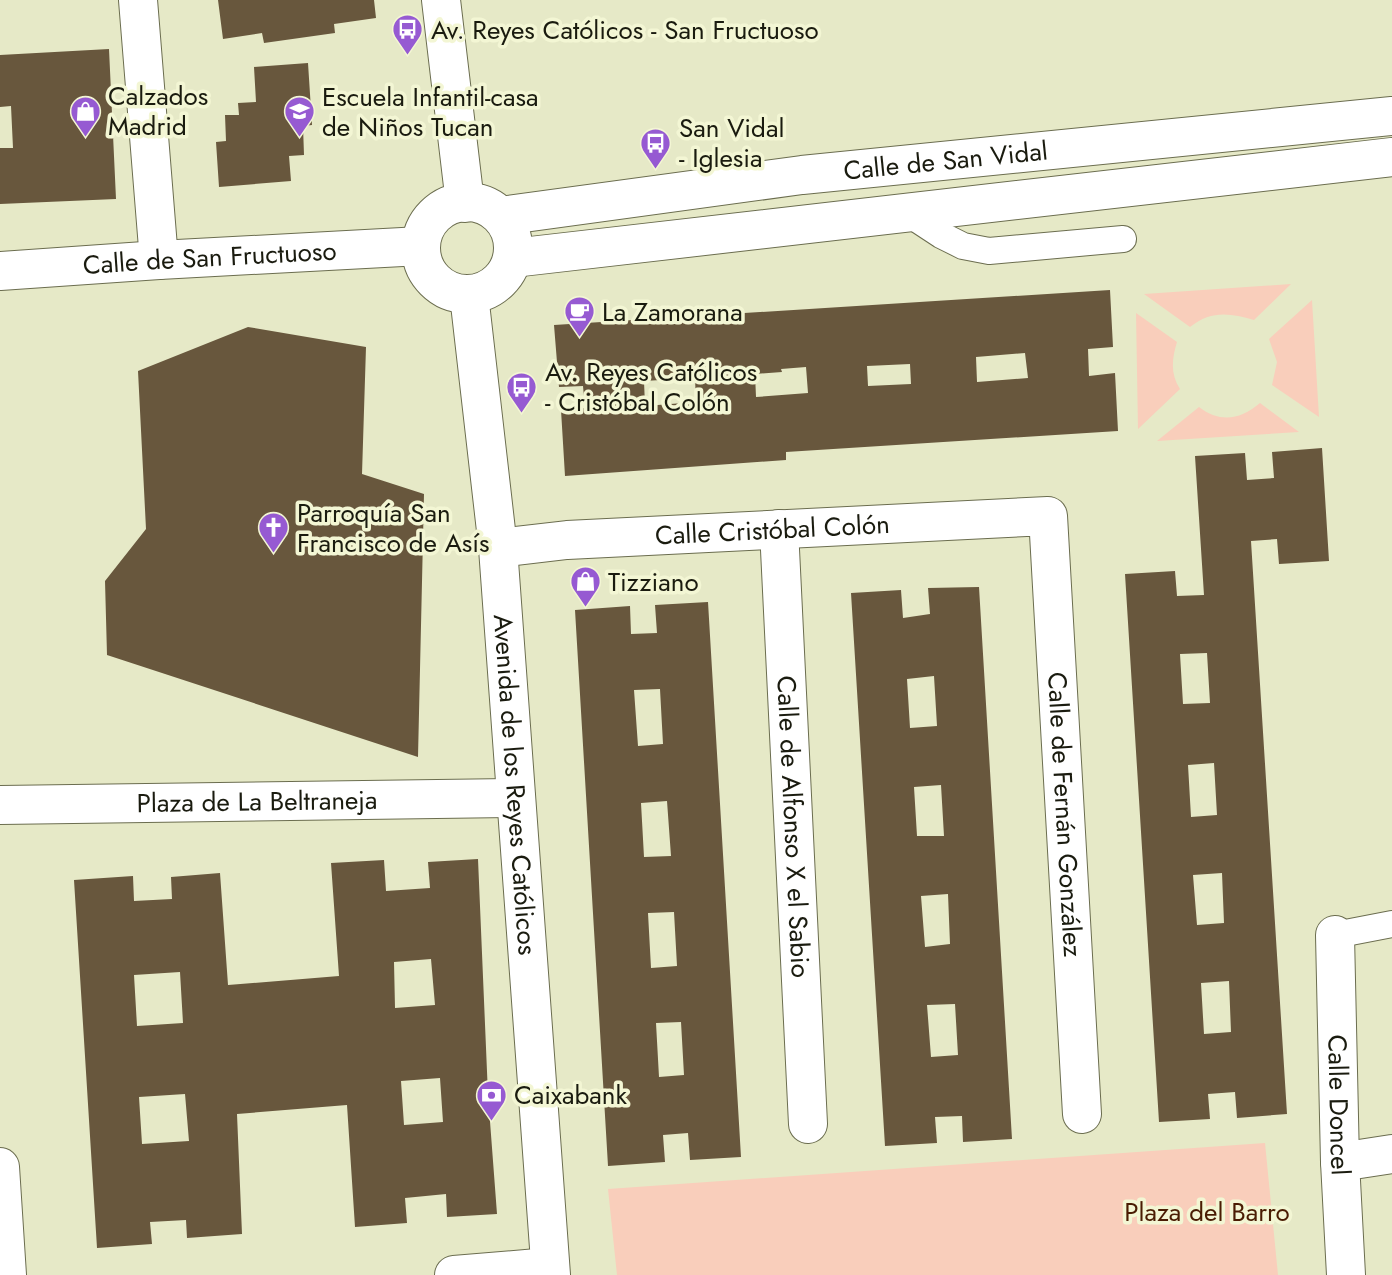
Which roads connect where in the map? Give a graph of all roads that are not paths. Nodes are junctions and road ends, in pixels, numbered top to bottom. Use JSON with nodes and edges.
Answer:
{"nodes":[{"id":1,"x":138,"y":0,"type":"edge"},
{"id":2,"x":441,"y":0,"type":"edge"},
{"id":3,"x":1392,"y":116,"type":"edge"},
{"id":4,"x":1392,"y":157,"type":"edge"},
{"id":5,"x":465,"y":203,"type":"junction"},
{"id":6,"x":906,"y":212,"type":"junction"},
{"id":7,"x":501,"y":216,"type":"junction"},
{"id":8,"x":1123,"y":239,"type":"dead end"},
{"id":9,"x":421,"y":246,"type":"junction"},
{"id":10,"x":513,"y":258,"type":"junction"},
{"id":11,"x":159,"y":260,"type":"junction"},
{"id":12,"x":0,"y":271,"type":"edge"},
{"id":13,"x":469,"y":295,"type":"junction"},
{"id":14,"x":1048,"y":516,"type":"joint"},
{"id":15,"x":779,"y":530,"type":"junction"},
{"id":16,"x":498,"y":548,"type":"junction"},
{"id":17,"x":516,"y":799,"type":"junction"},
{"id":18,"x":0,"y":805,"type":"edge"},
{"id":19,"x":1392,"y":924,"type":"edge"},
{"id":20,"x":1335,"y":935,"type":"joint"},
{"id":21,"x":1083,"y":1114,"type":"dead end"},
{"id":22,"x":808,"y":1124,"type":"dead end"},
{"id":23,"x":1392,"y":1154,"type":"edge"},
{"id":24,"x":1340,"y":1162,"type":"junction"},
{"id":25,"x":0,"y":1167,"type":"edge"},
{"id":26,"x":550,"y":1271,"type":"edge"},
{"id":27,"x":7,"y":1275,"type":"edge"},
{"id":28,"x":454,"y":1275,"type":"edge"},
{"id":29,"x":1346,"y":1275,"type":"edge"}],
"edges":[{"from":1,"to":11,"type":"street"},
{"from":2,"to":5,"type":"street"},
{"from":3,"to":7,"type":"street","name":"Calle de San Vidal"},
{"from":4,"to":6,"type":"street","name":"Calle de San Vidal"},
{"from":5,"to":7,"type":"street"},
{"from":5,"to":9,"type":"street"},
{"from":6,"to":8,"type":"lane"},
{"from":6,"to":10,"type":"street","name":"Calle de San Vidal"},
{"from":7,"to":10,"type":"street"},
{"from":9,"to":11,"type":"street","name":"Calle de San Fructuoso"},
{"from":9,"to":13,"type":"street"},
{"from":10,"to":13,"type":"street"},
{"from":11,"to":12,"type":"street","name":"Calle de San Fructuoso"},
{"from":13,"to":16,"type":"street","name":"Avenida de los Reyes Católicos"},
{"from":14,"to":15,"type":"street","name":"Calle Cristóbal Colón"},
{"from":14,"to":21,"type":"street","name":"Calle de Fernán González"},
{"from":15,"to":16,"type":"street","name":"Calle Cristóbal Colón"},
{"from":15,"to":22,"type":"street","name":"Calle de Alfonso X el Sabio"},
{"from":16,"to":17,"type":"street","name":"Avenida de los Reyes Católicos"},
{"from":17,"to":18,"type":"street","name":"Plaza de La Beltraneja"},
{"from":17,"to":26,"type":"street","name":"Avenida de los Reyes Católicos"},
{"from":19,"to":20,"type":"lane"},
{"from":20,"to":24,"type":"street","name":"Calle Doncel"},
{"from":23,"to":24,"type":"street"},
{"from":24,"to":29,"type":"street","name":"Calle Doncel"},
{"from":25,"to":27,"type":"street"},
{"from":26,"to":28,"type":"street"}]}
